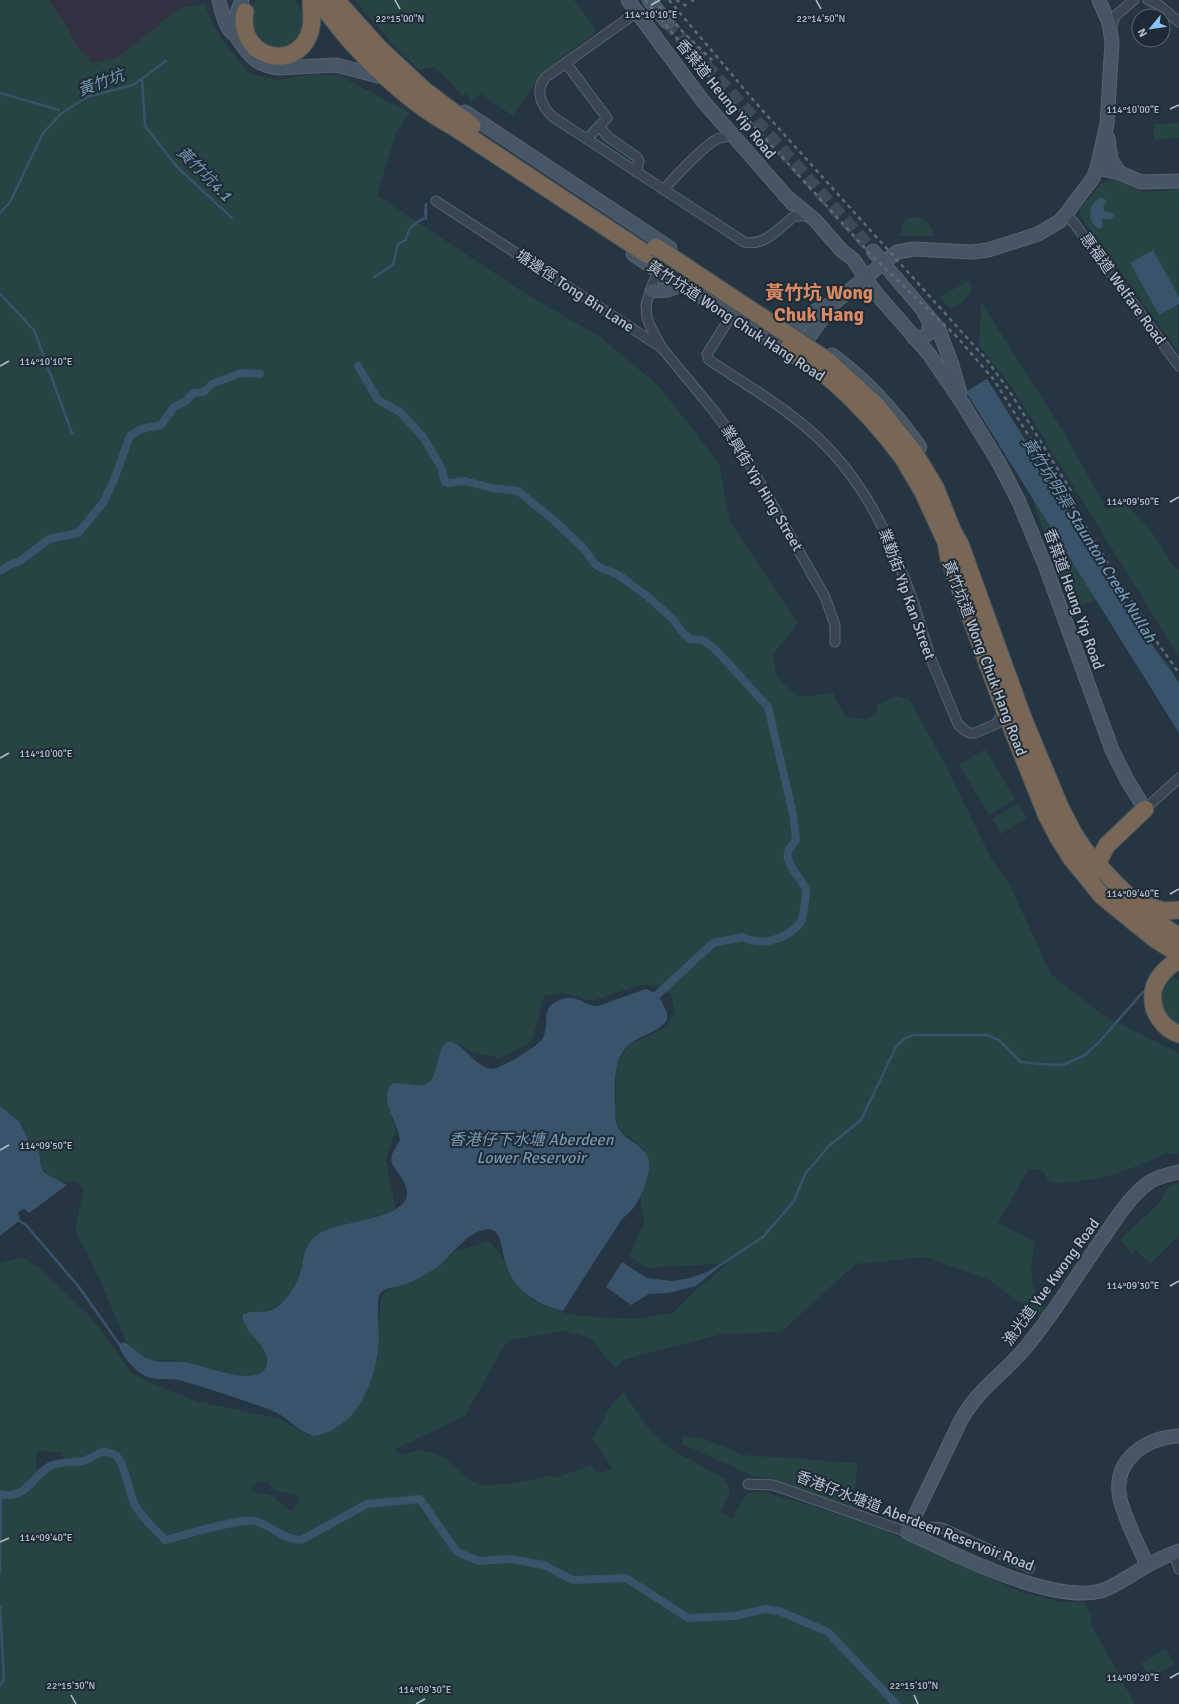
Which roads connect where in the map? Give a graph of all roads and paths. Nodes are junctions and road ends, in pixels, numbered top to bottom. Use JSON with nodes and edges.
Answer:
{"nodes":[{"id":1,"x":219,"y":0,"type":"edge"},
{"id":2,"x":311,"y":0,"type":"edge"},
{"id":3,"x":317,"y":0,"type":"edge"},
{"id":4,"x":628,"y":0,"type":"edge"},
{"id":5,"x":1099,"y":0,"type":"edge"},
{"id":6,"x":1133,"y":0,"type":"edge"},
{"id":7,"x":1148,"y":0,"type":"edge"},
{"id":8,"x":651,"y":1,"type":"edge"},
{"id":9,"x":342,"y":4,"type":"edge"},
{"id":10,"x":245,"y":5,"type":"edge"},
{"id":11,"x":637,"y":12,"type":"junction"},
{"id":12,"x":667,"y":22,"type":"tunnel mouth"},
{"id":13,"x":1179,"y":22,"type":"edge"},
{"id":14,"x":1111,"y":32,"type":"junction"},
{"id":15,"x":236,"y":36,"type":"junction"},
{"id":16,"x":676,"y":46,"type":"dead end"},
{"id":17,"x":672,"y":60,"type":"junction"},
{"id":18,"x":566,"y":63,"type":"junction"},
{"id":19,"x":387,"y":78,"type":"junction"},
{"id":20,"x":442,"y":112,"type":"junction"},
{"id":21,"x":1107,"y":124,"type":"junction"},
{"id":22,"x":599,"y":126,"type":"junction"},
{"id":23,"x":732,"y":136,"type":"junction"},
{"id":24,"x":587,"y":139,"type":"junction"},
{"id":25,"x":1097,"y":168,"type":"junction"},
{"id":26,"x":636,"y":172,"type":"junction"},
{"id":27,"x":1120,"y":173,"type":"junction"},
{"id":28,"x":1179,"y":181,"type":"edge"},
{"id":29,"x":664,"y":190,"type":"junction"},
{"id":30,"x":787,"y":197,"type":"junction"},
{"id":31,"x":436,"y":202,"type":"dead end"},
{"id":32,"x":1066,"y":214,"type":"junction"},
{"id":33,"x":803,"y":216,"type":"junction"},
{"id":34,"x":828,"y":236,"type":"junction"},
{"id":35,"x":914,"y":250,"type":"junction"},
{"id":36,"x":873,"y":251,"type":"tunnel mouth"},
{"id":37,"x":677,"y":252,"type":"junction"},
{"id":38,"x":842,"y":252,"type":"junction"},
{"id":39,"x":883,"y":263,"type":"junction"},
{"id":40,"x":696,"y":265,"type":"junction"},
{"id":41,"x":662,"y":273,"type":"junction"},
{"id":42,"x":865,"y":278,"type":"junction"},
{"id":43,"x":900,"y":283,"type":"junction"},
{"id":44,"x":683,"y":286,"type":"junction"},
{"id":45,"x":852,"y":288,"type":"junction"},
{"id":46,"x":652,"y":291,"type":"junction"},
{"id":47,"x":834,"y":303,"type":"junction"},
{"id":48,"x":924,"y":311,"type":"junction"},
{"id":49,"x":731,"y":316,"type":"junction"},
{"id":50,"x":794,"y":330,"type":"junction"},
{"id":51,"x":808,"y":338,"type":"junction"},
{"id":52,"x":914,"y":338,"type":"junction"},
{"id":53,"x":662,"y":348,"type":"junction"},
{"id":54,"x":947,"y":350,"type":"junction"},
{"id":55,"x":789,"y":352,"type":"junction"},
{"id":56,"x":934,"y":360,"type":"junction"},
{"id":57,"x":1179,"y":366,"type":"edge"},
{"id":58,"x":963,"y":404,"type":"junction"},
{"id":59,"x":908,"y":454,"type":"junction"},
{"id":60,"x":960,"y":544,"type":"junction"},
{"id":61,"x":949,"y":559,"type":"junction"},
{"id":62,"x":836,"y":642,"type":"dead end"},
{"id":63,"x":1005,"y":711,"type":"junction"},
{"id":64,"x":1179,"y":778,"type":"edge"},
{"id":65,"x":1145,"y":809,"type":"junction"},
{"id":66,"x":1074,"y":834,"type":"junction"},
{"id":67,"x":1107,"y":845,"type":"junction"},
{"id":68,"x":1100,"y":869,"type":"junction"},
{"id":69,"x":1136,"y":902,"type":"junction"},
{"id":70,"x":1179,"y":910,"type":"edge"},
{"id":71,"x":1179,"y":937,"type":"edge"},
{"id":72,"x":1177,"y":958,"type":"edge"},
{"id":73,"x":1179,"y":1025,"type":"edge"},
{"id":74,"x":1179,"y":1034,"type":"edge"},
{"id":75,"x":1179,"y":1172,"type":"edge"},
{"id":76,"x":1179,"y":1436,"type":"edge"},
{"id":77,"x":748,"y":1484,"type":"dead end"},
{"id":78,"x":931,"y":1527,"type":"dead end"},
{"id":79,"x":906,"y":1532,"type":"junction"},
{"id":80,"x":1176,"y":1552,"type":"edge"},
{"id":81,"x":1147,"y":1566,"type":"junction"},
{"id":82,"x":1030,"y":1568,"type":"dead end"},
{"id":83,"x":1179,"y":1569,"type":"edge"}],
"edges":[{"from":1,"to":10,"type":"street"},
{"from":1,"to":15,"type":"street"},
{"from":2,"to":10,"type":"highway"},
{"from":3,"to":19,"type":"highway","name":"黃竹坑道 Wong Chuk Hang Road"},
{"from":4,"to":11,"type":"street","name":"香葉道 Heung Yip Road"},
{"from":5,"to":14,"type":"street"},
{"from":6,"to":14,"type":"street"},
{"from":7,"to":13,"type":"street"},
{"from":8,"to":11,"type":"street"},
{"from":8,"to":12,"type":"street"},
{"from":9,"to":20,"type":"highway","name":"黃竹坑道 Wong Chuk Hang Road"},
{"from":10,"to":15,"type":"street"},
{"from":11,"to":17,"type":"street","name":"香葉道 Heung Yip Road"},
{"from":11,"to":18,"type":"street"},
{"from":14,"to":21,"type":"street"},
{"from":15,"to":19,"type":"street"},
{"from":16,"to":17,"type":"street"},
{"from":17,"to":23,"type":"street","name":"香葉道 Heung Yip Road"},
{"from":18,"to":22,"type":"street"},
{"from":18,"to":24,"type":"street"},
{"from":19,"to":20,"type":"highway","name":"黃竹坑道 Wong Chuk Hang Road"},
{"from":20,"to":37,"type":"street","name":"黃竹坑道 Wong Chuk Hang Road"},
{"from":20,"to":41,"type":"street","name":"黃竹坑道 Wong Chuk Hang Road"},
{"from":20,"to":59,"type":"highway","bridge":true},
{"from":21,"to":25,"type":"street"},
{"from":21,"to":27,"type":"street"},
{"from":22,"to":24,"type":"street"},
{"from":22,"to":26,"type":"street"},
{"from":23,"to":29,"type":"street"},
{"from":23,"to":30,"type":"street","name":"香葉道 Heung Yip Road"},
{"from":24,"to":26,"type":"street"},
{"from":25,"to":27,"type":"street"},
{"from":25,"to":32,"type":"street"},
{"from":26,"to":29,"type":"street"},
{"from":27,"to":28,"type":"street"},
{"from":29,"to":33,"type":"street"},
{"from":30,"to":33,"type":"street","name":"香葉道 Heung Yip Road"},
{"from":30,"to":34,"type":"street","name":"香葉道 Heung Yip Road"},
{"from":31,"to":53,"type":"street","name":"塘邊徑 Tong Bin Lane"},
{"from":32,"to":35,"type":"street"},
{"from":32,"to":57,"type":"street","name":"惠福道 Welfare Road"},
{"from":33,"to":34,"type":"street","name":"香葉道 Heung Yip Road"},
{"from":34,"to":38,"type":"street","name":"香葉道 Heung Yip Road"},
{"from":35,"to":39,"type":"street"},
{"from":35,"to":43,"type":"street"},
{"from":36,"to":39,"type":"street","name":"香葉道 Heung Yip Road"},
{"from":37,"to":40,"type":"street","name":"黃竹坑道 Wong Chuk Hang Road"},
{"from":37,"to":41,"type":"street"},
{"from":38,"to":42,"type":"street","name":"香葉道 Heung Yip Road"},
{"from":38,"to":45,"type":"street","name":"香葉道 Heung Yip Road"},
{"from":39,"to":42,"type":"street"},
{"from":39,"to":43,"type":"street","name":"香葉道 Heung Yip Road"},
{"from":40,"to":44,"type":"street"},
{"from":40,"to":50,"type":"street","name":"黃竹坑道 Wong Chuk Hang Road"},
{"from":41,"to":44,"type":"street","name":"黃竹坑道 Wong Chuk Hang Road"},
{"from":41,"to":46,"type":"street","name":"塘邊徑 Tong Bin Lane"},
{"from":42,"to":45,"type":"street"},
{"from":42,"to":52,"type":"street","name":"香葉道 Heung Yip Road"},
{"from":43,"to":48,"type":"street","name":"香葉道 Heung Yip Road"},
{"from":44,"to":46,"type":"street"},
{"from":44,"to":49,"type":"street","name":"黃竹坑道 Wong Chuk Hang Road"},
{"from":45,"to":47,"type":"street"},
{"from":46,"to":53,"type":"street","name":"塘邊徑 Tong Bin Lane"},
{"from":47,"to":50,"type":"street"},
{"from":47,"to":51,"type":"street"},
{"from":48,"to":52,"type":"street"},
{"from":48,"to":54,"type":"street","name":"香葉道 Heung Yip Road"},
{"from":49,"to":55,"type":"street","name":"黃竹坑道 Wong Chuk Hang Road"},
{"from":49,"to":63,"type":"street","name":"業勤街 Yip Kan Street"},
{"from":50,"to":51,"type":"street","name":"黃竹坑道 Wong Chuk Hang Road"},
{"from":51,"to":55,"type":"street"},
{"from":51,"to":60,"type":"street","name":"黃竹坑道 Wong Chuk Hang Road"},
{"from":52,"to":56,"type":"street","name":"香葉道 Heung Yip Road"},
{"from":53,"to":62,"type":"street","name":"業興街 Yip Hing Street"},
{"from":54,"to":56,"type":"street"},
{"from":54,"to":58,"type":"street","name":"香葉道 Heung Yip Road"},
{"from":55,"to":61,"type":"street","name":"黃竹坑道 Wong Chuk Hang Road"},
{"from":56,"to":58,"type":"street","name":"香葉道 Heung Yip Road"},
{"from":58,"to":65,"type":"street","name":"香葉道 Heung Yip Road"},
{"from":59,"to":60,"type":"highway"},
{"from":59,"to":61,"type":"highway"},
{"from":60,"to":66,"type":"highway","name":"黃竹坑道 Wong Chuk Hang Road"},
{"from":61,"to":63,"type":"highway","name":"黃竹坑道 Wong Chuk Hang Road"},
{"from":63,"to":72,"type":"highway","name":"黃竹坑道 Wong Chuk Hang Road"},
{"from":64,"to":65,"type":"street"},
{"from":65,"to":67,"type":"highway"},
{"from":66,"to":67,"type":"highway"},
{"from":66,"to":68,"type":"highway","name":"黃竹坑道 Wong Chuk Hang Road"},
{"from":67,"to":68,"type":"highway"},
{"from":68,"to":69,"type":"highway","name":"黃竹坑道 Wong Chuk Hang Road"},
{"from":69,"to":70,"type":"highway"},
{"from":69,"to":71,"type":"highway","name":"黃竹坑道 Wong Chuk Hang Road"},
{"from":72,"to":73,"type":"highway"},
{"from":72,"to":74,"type":"highway"},
{"from":75,"to":79,"type":"street","name":"漁光道 Yue Kwong Road"},
{"from":76,"to":81,"type":"street"},
{"from":77,"to":79,"type":"street","name":"香港仔水塘道 Aberdeen Reservoir Road"},
{"from":78,"to":82,"type":"street"},
{"from":79,"to":81,"type":"street","name":"香港仔水塘道 Aberdeen Reservoir Road"},
{"from":80,"to":81,"type":"street","name":"香港仔水塘道 Aberdeen Reservoir Road"},
{"from":80,"to":83,"type":"street"}]}
